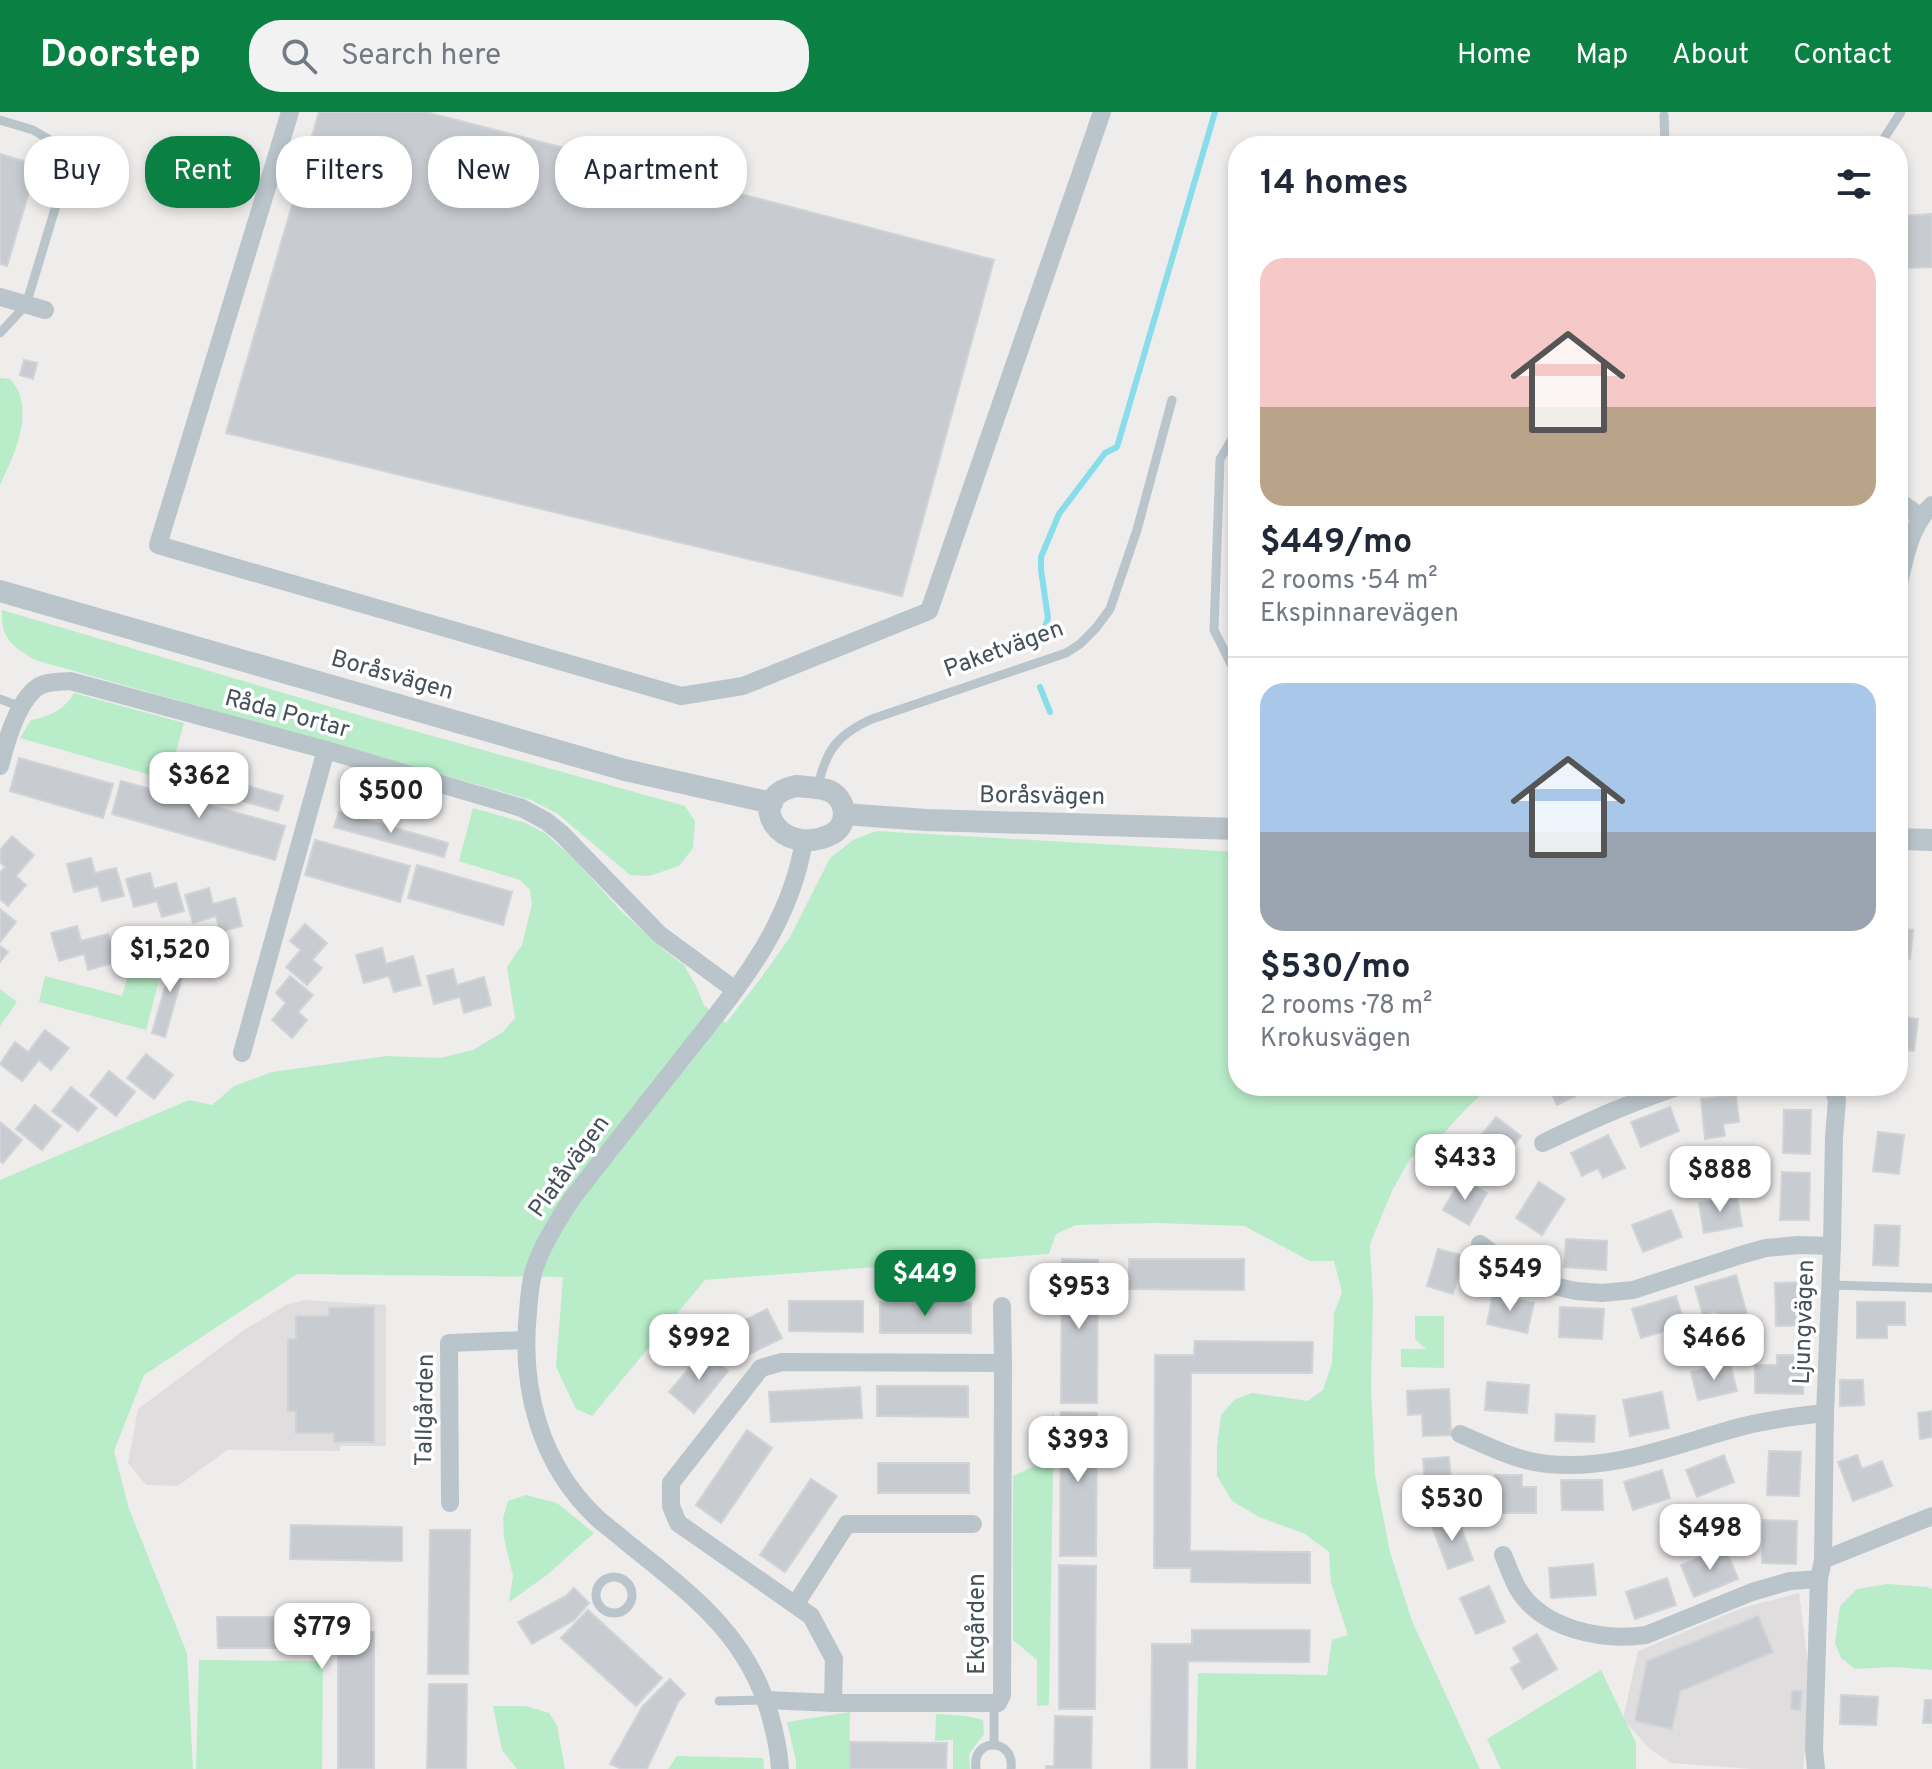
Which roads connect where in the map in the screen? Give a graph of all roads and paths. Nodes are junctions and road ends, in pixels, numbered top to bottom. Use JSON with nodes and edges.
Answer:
{"nodes":[{"id":1,"x":290,"y":112,"type":"edge"},
{"id":2,"x":1102,"y":112,"type":"edge"},
{"id":3,"x":1901,"y":112,"type":"edge"},
{"id":4,"x":1664,"y":115,"type":"dead end"},
{"id":5,"x":0,"y":120,"type":"edge"},
{"id":6,"x":1665,"y":136,"type":"edge"},
{"id":7,"x":1885,"y":136,"type":"edge"},
{"id":8,"x":0,"y":297,"type":"edge"},
{"id":9,"x":26,"y":305,"type":"junction"},
{"id":10,"x":45,"y":310,"type":"dead end"},
{"id":11,"x":0,"y":333,"type":"edge"},
{"id":12,"x":1172,"y":400,"type":"dead end"},
{"id":13,"x":1228,"y":446,"type":"edge"},
{"id":14,"x":1926,"y":511,"type":"edge"},
{"id":15,"x":1908,"y":547,"type":"edge"},
{"id":16,"x":0,"y":591,"type":"edge"},
{"id":17,"x":1228,"y":658,"type":"edge"},
{"id":18,"x":0,"y":699,"type":"edge"},
{"id":19,"x":21,"y":707,"type":"junction"},
{"id":20,"x":326,"y":750,"type":"junction"},
{"id":21,"x":0,"y":766,"type":"edge"},
{"id":22,"x":818,"y":789,"type":"junction"},
{"id":23,"x":772,"y":803,"type":"junction"},
{"id":24,"x":844,"y":814,"type":"junction"},
{"id":25,"x":1228,"y":829,"type":"edge"},
{"id":26,"x":1908,"y":839,"type":"edge"},
{"id":27,"x":804,"y":840,"type":"junction"},
{"id":28,"x":1932,"y":840,"type":"edge"},
{"id":29,"x":735,"y":990,"type":"junction"},
{"id":30,"x":242,"y":1053,"type":"dead end"},
{"id":31,"x":1648,"y":1096,"type":"edge"},
{"id":32,"x":1836,"y":1096,"type":"edge"},
{"id":33,"x":1543,"y":1143,"type":"dead end"},
{"id":34,"x":1480,"y":1244,"type":"dead end"},
{"id":35,"x":1832,"y":1246,"type":"junction"},
{"id":36,"x":1831,"y":1285,"type":"junction"},
{"id":37,"x":1932,"y":1288,"type":"edge"},
{"id":38,"x":1002,"y":1306,"type":"dead end"},
{"id":39,"x":525,"y":1340,"type":"junction"},
{"id":40,"x":1003,"y":1363,"type":"junction"},
{"id":41,"x":1825,"y":1413,"type":"junction"},
{"id":42,"x":1460,"y":1434,"type":"dead end"},
{"id":43,"x":450,"y":1503,"type":"dead end"},
{"id":44,"x":1932,"y":1516,"type":"edge"},
{"id":45,"x":973,"y":1524,"type":"dead end"},
{"id":46,"x":1503,"y":1555,"type":"dead end"},
{"id":47,"x":1821,"y":1570,"type":"junction"},
{"id":48,"x":795,"y":1605,"type":"junction"},
{"id":49,"x":603,"y":1610,"type":"joint"},
{"id":50,"x":766,"y":1700,"type":"junction"},
{"id":51,"x":719,"y":1701,"type":"dead end"},
{"id":52,"x":833,"y":1703,"type":"junction"},
{"id":53,"x":994,"y":1704,"type":"junction"},
{"id":54,"x":994,"y":1745,"type":"junction"},
{"id":55,"x":780,"y":1769,"type":"edge"},
{"id":56,"x":976,"y":1769,"type":"edge"},
{"id":57,"x":1011,"y":1769,"type":"edge"},
{"id":58,"x":1816,"y":1769,"type":"edge"}],
"edges":[{"from":1,"to":2,"type":"street"},
{"from":3,"to":7,"type":"lane"},
{"from":4,"to":6,"type":"lane"},
{"from":5,"to":9,"type":"lane"},
{"from":8,"to":9,"type":"street"},
{"from":9,"to":10,"type":"street"},
{"from":9,"to":11,"type":"lane"},
{"from":12,"to":22,"type":"lane","name":"Paketvägen"},
{"from":13,"to":17,"type":"lane"},
{"from":14,"to":15,"type":"street"},
{"from":16,"to":23,"type":"street","name":"Boråsvägen"},
{"from":18,"to":19,"type":"lane"},
{"from":19,"to":20,"type":"street","name":"Råda Portar"},
{"from":19,"to":21,"type":"street","name":"Råda Portar"},
{"from":20,"to":29,"type":"street","name":"Råda Portar"},
{"from":20,"to":30,"type":"street","name":"Råda Portar"},
{"from":22,"to":23,"type":"street"},
{"from":22,"to":24,"type":"street"},
{"from":23,"to":27,"type":"street"},
{"from":24,"to":25,"type":"street","name":"Boråsvägen"},
{"from":24,"to":27,"type":"street"},
{"from":26,"to":28,"type":"street"},
{"from":27,"to":29,"type":"street","name":"Platåvägen"},
{"from":29,"to":39,"type":"street","name":"Platåvägen"},
{"from":31,"to":33,"type":"street"},
{"from":32,"to":35,"type":"street","name":"Ljungvägen"},
{"from":34,"to":35,"type":"street"},
{"from":35,"to":36,"type":"street","name":"Ljungvägen"},
{"from":36,"to":37,"type":"lane"},
{"from":36,"to":41,"type":"street","name":"Ljungvägen"},
{"from":38,"to":40,"type":"street","name":"Ekgården"},
{"from":39,"to":43,"type":"street","name":"Tallgården"},
{"from":39,"to":50,"type":"street","name":"Platåvägen"},
{"from":40,"to":48,"type":"street"},
{"from":40,"to":53,"type":"street","name":"Ekgården"},
{"from":41,"to":42,"type":"street"},
{"from":41,"to":47,"type":"street","name":"Ljungvägen"},
{"from":44,"to":47,"type":"street"},
{"from":45,"to":48,"type":"street"},
{"from":46,"to":47,"type":"street"},
{"from":47,"to":58,"type":"street","name":"Ljungvägen"},
{"from":48,"to":52,"type":"street"},
{"from":49,"to":49,"type":"lane"},
{"from":50,"to":51,"type":"lane"},
{"from":50,"to":52,"type":"street","name":"Ekgården"},
{"from":50,"to":55,"type":"street","name":"Platåvägen"},
{"from":52,"to":53,"type":"street","name":"Ekgården"},
{"from":53,"to":54,"type":"lane"},
{"from":54,"to":56,"type":"lane"},
{"from":54,"to":57,"type":"lane"}]}
